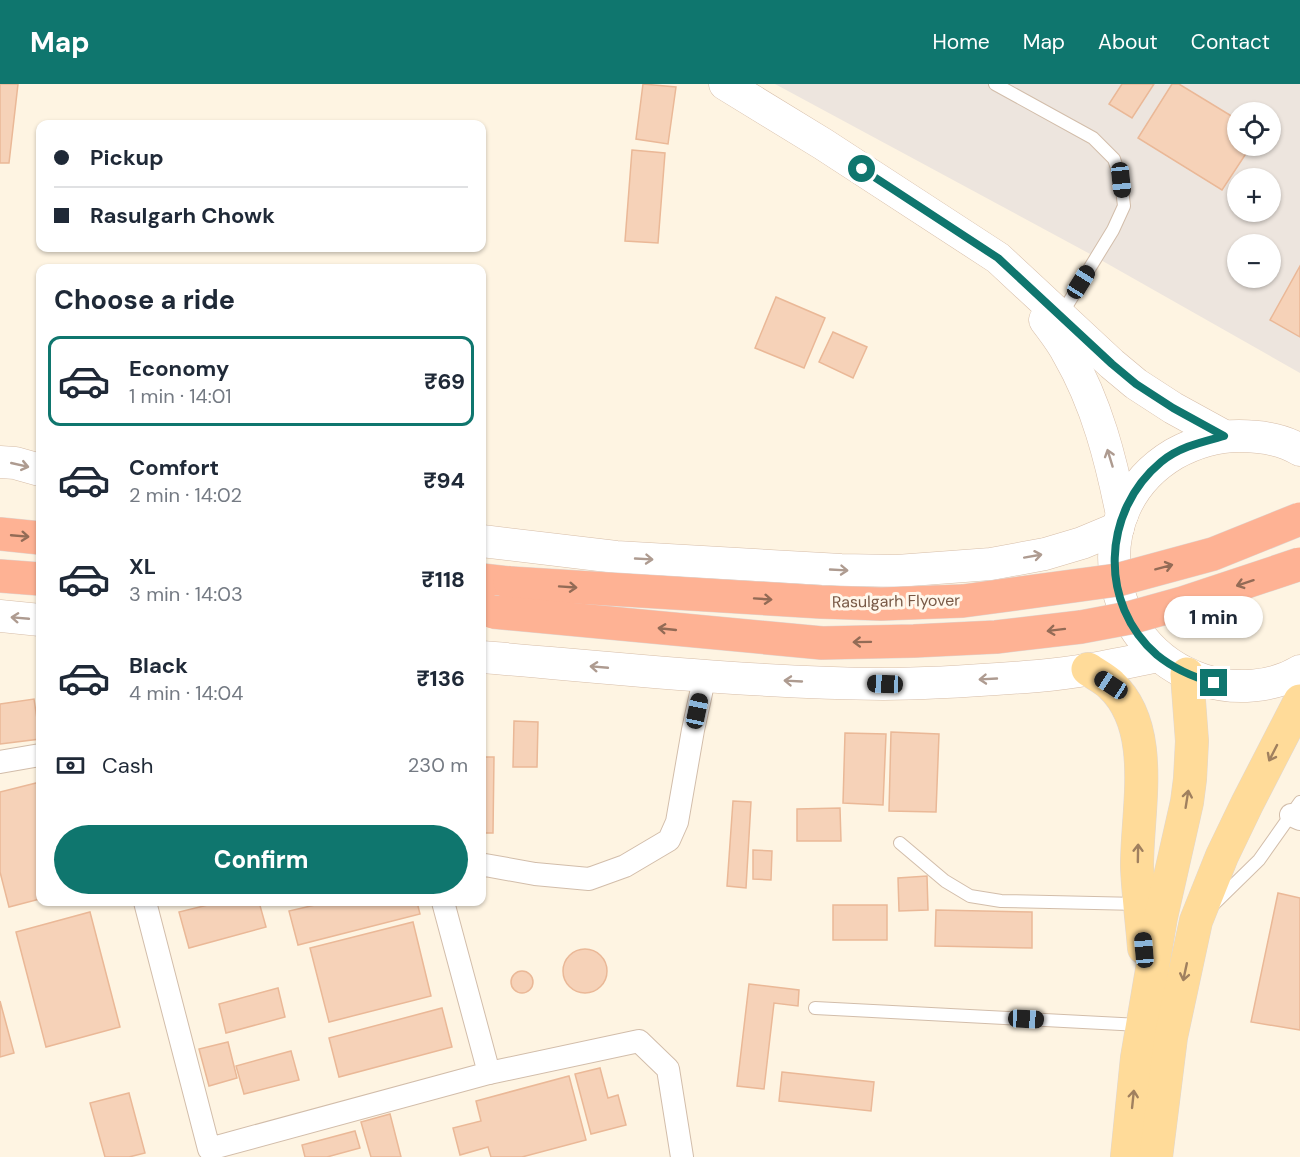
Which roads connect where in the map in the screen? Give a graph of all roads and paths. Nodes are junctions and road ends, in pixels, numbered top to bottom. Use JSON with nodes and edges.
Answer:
{"nodes":[{"id":1,"x":725,"y":84,"type":"edge"},
{"id":2,"x":995,"y":84,"type":"edge"},
{"id":3,"x":998,"y":258,"type":"junction"},
{"id":4,"x":1060,"y":316,"type":"junction"},
{"id":5,"x":1224,"y":436,"type":"junction"},
{"id":6,"x":1298,"y":447,"type":"edge"},
{"id":7,"x":0,"y":462,"type":"edge"},
{"id":8,"x":36,"y":469,"type":"edge"},
{"id":9,"x":1300,"y":519,"type":"edge"},
{"id":10,"x":1120,"y":521,"type":"junction"},
{"id":11,"x":0,"y":534,"type":"edge"},
{"id":12,"x":36,"y":538,"type":"edge"},
{"id":13,"x":486,"y":541,"type":"edge"},
{"id":14,"x":1300,"y":564,"type":"edge"},
{"id":15,"x":0,"y":576,"type":"edge"},
{"id":16,"x":36,"y":579,"type":"edge"},
{"id":17,"x":486,"y":580,"type":"edge"},
{"id":18,"x":486,"y":611,"type":"edge"},
{"id":19,"x":0,"y":616,"type":"edge"},
{"id":20,"x":36,"y":620,"type":"edge"},
{"id":21,"x":1158,"y":656,"type":"junction"},
{"id":22,"x":486,"y":657,"type":"edge"},
{"id":23,"x":1088,"y":669,"type":"junction"},
{"id":24,"x":1300,"y":671,"type":"edge"},
{"id":25,"x":1187,"y":674,"type":"junction"},
{"id":26,"x":705,"y":675,"type":"junction"},
{"id":27,"x":1300,"y":701,"type":"edge"},
{"id":28,"x":36,"y":756,"type":"edge"},
{"id":29,"x":0,"y":762,"type":"edge"},
{"id":30,"x":1297,"y":812,"type":"edge"},
{"id":31,"x":900,"y":843,"type":"dead end"},
{"id":32,"x":486,"y":865,"type":"edge"},
{"id":33,"x":1141,"y":904,"type":"junction"},
{"id":34,"x":146,"y":906,"type":"edge"},
{"id":35,"x":444,"y":906,"type":"edge"},
{"id":36,"x":1196,"y":921,"type":"junction"},
{"id":37,"x":815,"y":1008,"type":"dead end"},
{"id":38,"x":1146,"y":1010,"type":"junction"},
{"id":39,"x":489,"y":1073,"type":"junction"},
{"id":40,"x":210,"y":1153,"type":"edge"},
{"id":41,"x":682,"y":1157,"type":"edge"},
{"id":42,"x":1127,"y":1157,"type":"edge"},
{"id":43,"x":1156,"y":1157,"type":"edge"}],
"edges":[{"from":1,"to":3,"type":"street"},
{"from":2,"to":4,"type":"lane"},
{"from":3,"to":4,"type":"street"},
{"from":10,"to":3,"type":"street","one_way":true},
{"from":4,"to":5,"type":"street"},
{"from":5,"to":6,"type":"street"},
{"from":5,"to":10,"type":"street"},
{"from":7,"to":8,"type":"street","one_way":true},
{"from":17,"to":9,"type":"highway","name":"Rasulgarh Flyover","one_way":true,"bridge":true},
{"from":13,"to":10,"type":"street","one_way":true},
{"from":10,"to":21,"type":"street"},
{"from":11,"to":12,"type":"highway","one_way":true},
{"from":14,"to":18,"type":"highway","one_way":true,"bridge":true},
{"from":15,"to":16,"type":"highway"},
{"from":20,"to":19,"type":"street","one_way":true},
{"from":21,"to":23,"type":"street"},
{"from":21,"to":25,"type":"street"},
{"from":26,"to":22,"type":"street","one_way":true},
{"from":23,"to":26,"type":"street","one_way":true},
{"from":33,"to":23,"type":"main road","one_way":true},
{"from":24,"to":25,"type":"street"},
{"from":38,"to":25,"type":"main road","one_way":true},
{"from":26,"to":32,"type":"street"},
{"from":27,"to":36,"type":"main road","one_way":true},
{"from":28,"to":29,"type":"street"},
{"from":30,"to":36,"type":"lane"},
{"from":31,"to":33,"type":"lane"},
{"from":33,"to":38,"type":"main road"},
{"from":34,"to":40,"type":"street"},
{"from":35,"to":39,"type":"street"},
{"from":36,"to":43,"type":"main road","one_way":true},
{"from":37,"to":38,"type":"lane"},
{"from":42,"to":38,"type":"main road","one_way":true},
{"from":39,"to":40,"type":"street"},
{"from":39,"to":41,"type":"street"}]}
